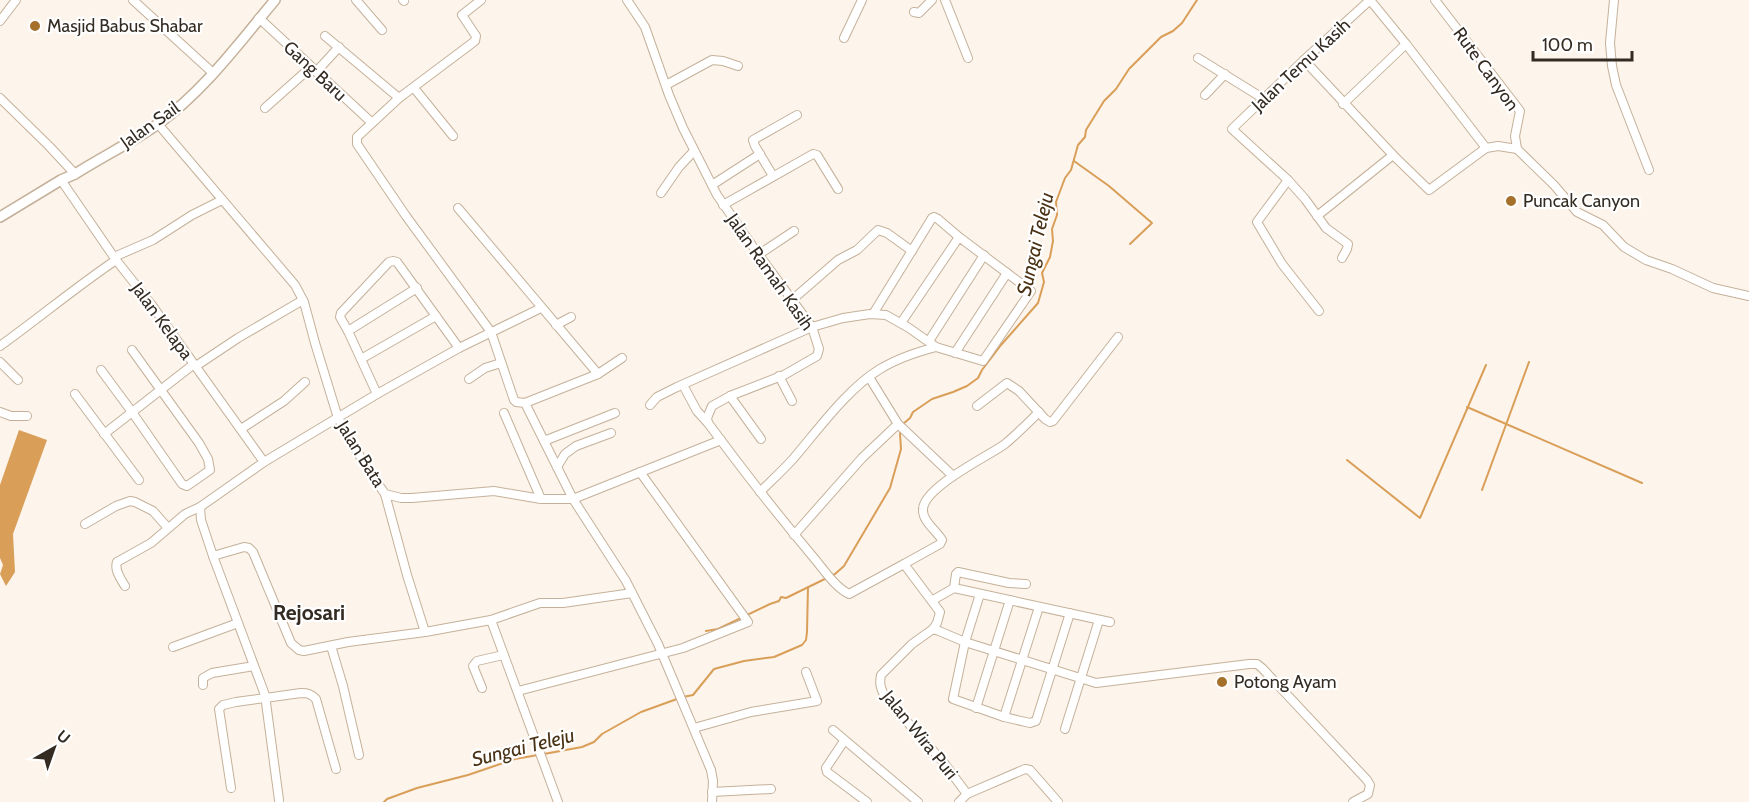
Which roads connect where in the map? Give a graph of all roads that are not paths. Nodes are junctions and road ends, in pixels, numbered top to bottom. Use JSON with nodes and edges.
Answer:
{"nodes":[{"id":1,"x":16,"y":0,"type":"edge"},
{"id":2,"x":133,"y":0,"type":"edge"},
{"id":3,"x":275,"y":0,"type":"edge"},
{"id":4,"x":356,"y":0,"type":"edge"},
{"id":5,"x":480,"y":0,"type":"edge"},
{"id":6,"x":627,"y":0,"type":"edge"},
{"id":7,"x":862,"y":0,"type":"edge"},
{"id":8,"x":932,"y":0,"type":"edge"},
{"id":9,"x":945,"y":0,"type":"edge"},
{"id":10,"x":1370,"y":0,"type":"edge"},
{"id":11,"x":1435,"y":0,"type":"edge"},
{"id":12,"x":1614,"y":0,"type":"edge"},
{"id":13,"x":914,"y":12,"type":"dead end"},
{"id":14,"x":259,"y":18,"type":"junction"},
{"id":15,"x":0,"y":21,"type":"edge"},
{"id":16,"x":382,"y":30,"type":"dead end"},
{"id":17,"x":325,"y":36,"type":"dead end"},
{"id":18,"x":843,"y":38,"type":"dead end"},
{"id":19,"x":1407,"y":44,"type":"junction"},
{"id":20,"x":339,"y":47,"type":"junction"},
{"id":21,"x":968,"y":58,"type":"dead end"},
{"id":22,"x":1198,"y":58,"type":"dead end"},
{"id":23,"x":1304,"y":60,"type":"junction"},
{"id":24,"x":738,"y":66,"type":"dead end"},
{"id":25,"x":314,"y":69,"type":"junction"},
{"id":26,"x":213,"y":73,"type":"junction"},
{"id":27,"x":1226,"y":74,"type":"junction"},
{"id":28,"x":666,"y":85,"type":"junction"},
{"id":29,"x":414,"y":87,"type":"junction"},
{"id":30,"x":1205,"y":95,"type":"dead end"},
{"id":31,"x":0,"y":98,"type":"edge"},
{"id":32,"x":399,"y":98,"type":"junction"},
{"id":33,"x":1264,"y":99,"type":"junction"},
{"id":34,"x":1343,"y":104,"type":"junction"},
{"id":35,"x":265,"y":108,"type":"dead end"},
{"id":36,"x":798,"y":115,"type":"dead end"},
{"id":37,"x":371,"y":122,"type":"junction"},
{"id":38,"x":158,"y":124,"type":"junction"},
{"id":39,"x":453,"y":136,"type":"dead end"},
{"id":40,"x":1486,"y":148,"type":"junction"},
{"id":41,"x":1517,"y":149,"type":"junction"},
{"id":42,"x":694,"y":151,"type":"junction"},
{"id":43,"x":760,"y":154,"type":"junction"},
{"id":44,"x":1393,"y":155,"type":"junction"},
{"id":45,"x":1649,"y":170,"type":"dead end"},
{"id":46,"x":75,"y":174,"type":"junction"},
{"id":47,"x":773,"y":176,"type":"junction"},
{"id":48,"x":61,"y":180,"type":"junction"},
{"id":49,"x":1288,"y":180,"type":"junction"},
{"id":50,"x":712,"y":185,"type":"junction"},
{"id":51,"x":838,"y":189,"type":"dead end"},
{"id":52,"x":661,"y":193,"type":"dead end"},
{"id":53,"x":222,"y":200,"type":"junction"},
{"id":54,"x":723,"y":205,"type":"junction"},
{"id":55,"x":458,"y":208,"type":"dead end"},
{"id":56,"x":1317,"y":216,"type":"junction"},
{"id":57,"x":0,"y":218,"type":"edge"},
{"id":58,"x":794,"y":231,"type":"dead end"},
{"id":59,"x":959,"y":237,"type":"junction"},
{"id":60,"x":912,"y":251,"type":"junction"},
{"id":61,"x":758,"y":255,"type":"junction"},
{"id":62,"x":984,"y":255,"type":"junction"},
{"id":63,"x":115,"y":258,"type":"junction"},
{"id":64,"x":1342,"y":258,"type":"dead end"},
{"id":65,"x":1007,"y":273,"type":"junction"},
{"id":66,"x":417,"y":288,"type":"junction"},
{"id":67,"x":1749,"y":296,"type":"edge"},
{"id":68,"x":303,"y":300,"type":"junction"},
{"id":69,"x":792,"y":300,"type":"junction"},
{"id":70,"x":541,"y":308,"type":"junction"},
{"id":71,"x":1319,"y":311,"type":"dead end"},
{"id":72,"x":873,"y":314,"type":"junction"},
{"id":73,"x":436,"y":316,"type":"junction"},
{"id":74,"x":571,"y":317,"type":"dead end"},
{"id":75,"x":901,"y":323,"type":"junction"},
{"id":76,"x":556,"y":325,"type":"junction"},
{"id":77,"x":812,"y":327,"type":"junction"},
{"id":78,"x":348,"y":331,"type":"junction"},
{"id":79,"x":491,"y":332,"type":"junction"},
{"id":80,"x":1118,"y":337,"type":"dead end"},
{"id":81,"x":928,"y":341,"type":"junction"},
{"id":82,"x":0,"y":346,"type":"edge"},
{"id":83,"x":936,"y":347,"type":"junction"},
{"id":84,"x":459,"y":348,"type":"junction"},
{"id":85,"x":132,"y":350,"type":"dead end"},
{"id":86,"x":955,"y":353,"type":"junction"},
{"id":87,"x":622,"y":358,"type":"dead end"},
{"id":88,"x":361,"y":359,"type":"junction"},
{"id":89,"x":0,"y":362,"type":"edge"},
{"id":90,"x":501,"y":363,"type":"junction"},
{"id":91,"x":195,"y":365,"type":"junction"},
{"id":92,"x":101,"y":370,"type":"dead end"},
{"id":93,"x":598,"y":374,"type":"junction"},
{"id":94,"x":779,"y":376,"type":"junction"},
{"id":95,"x":869,"y":378,"type":"junction"},
{"id":96,"x":469,"y":379,"type":"dead end"},
{"id":97,"x":18,"y":380,"type":"dead end"},
{"id":98,"x":305,"y":382,"type":"dead end"},
{"id":99,"x":682,"y":385,"type":"junction"},
{"id":100,"x":161,"y":390,"type":"junction"},
{"id":101,"x":75,"y":394,"type":"dead end"},
{"id":102,"x":377,"y":394,"type":"junction"},
{"id":103,"x":730,"y":396,"type":"junction"},
{"id":104,"x":792,"y":401,"type":"dead end"},
{"id":105,"x":525,"y":403,"type":"junction"},
{"id":106,"x":650,"y":405,"type":"dead end"},
{"id":107,"x":977,"y":406,"type":"dead end"},
{"id":108,"x":0,"y":412,"type":"edge"},
{"id":109,"x":132,"y":412,"type":"junction"},
{"id":110,"x":1039,"y":412,"type":"junction"},
{"id":111,"x":504,"y":413,"type":"dead end"},
{"id":112,"x":615,"y":413,"type":"dead end"},
{"id":113,"x":27,"y":416,"type":"dead end"},
{"id":114,"x":338,"y":417,"type":"junction"},
{"id":115,"x":708,"y":423,"type":"junction"},
{"id":116,"x":901,"y":426,"type":"junction"},
{"id":117,"x":241,"y":429,"type":"junction"},
{"id":118,"x":610,"y":433,"type":"dead end"},
{"id":119,"x":104,"y":434,"type":"junction"},
{"id":120,"x":761,"y":438,"type":"dead end"},
{"id":121,"x":721,"y":440,"type":"junction"},
{"id":122,"x":544,"y":441,"type":"junction"},
{"id":123,"x":264,"y":462,"type":"junction"},
{"id":124,"x":557,"y":467,"type":"junction"},
{"id":125,"x":640,"y":472,"type":"junction"},
{"id":126,"x":953,"y":476,"type":"junction"},
{"id":127,"x":139,"y":480,"type":"dead end"},
{"id":128,"x":760,"y":492,"type":"junction"},
{"id":129,"x":386,"y":494,"type":"junction"},
{"id":130,"x":542,"y":499,"type":"junction"},
{"id":131,"x":573,"y":499,"type":"junction"},
{"id":132,"x":200,"y":507,"type":"junction"},
{"id":133,"x":85,"y":524,"type":"dead end"},
{"id":134,"x":168,"y":528,"type":"junction"},
{"id":135,"x":794,"y":535,"type":"junction"},
{"id":136,"x":213,"y":556,"type":"junction"},
{"id":137,"x":904,"y":564,"type":"junction"},
{"id":138,"x":1026,"y":584,"type":"dead end"},
{"id":139,"x":124,"y":586,"type":"dead end"},
{"id":140,"x":951,"y":590,"type":"junction"},
{"id":141,"x":632,"y":593,"type":"junction"},
{"id":142,"x":980,"y":594,"type":"junction"},
{"id":143,"x":933,"y":600,"type":"junction"},
{"id":144,"x":1010,"y":600,"type":"junction"},
{"id":145,"x":1039,"y":607,"type":"junction"},
{"id":146,"x":940,"y":612,"type":"junction"},
{"id":147,"x":1070,"y":613,"type":"junction"},
{"id":148,"x":490,"y":620,"type":"junction"},
{"id":149,"x":1099,"y":620,"type":"junction"},
{"id":150,"x":1110,"y":622,"type":"dead end"},
{"id":151,"x":238,"y":623,"type":"junction"},
{"id":152,"x":933,"y":630,"type":"junction"},
{"id":153,"x":425,"y":632,"type":"junction"},
{"id":154,"x":965,"y":642,"type":"junction"},
{"id":155,"x":331,"y":646,"type":"junction"},
{"id":156,"x":174,"y":647,"type":"dead end"},
{"id":157,"x":994,"y":651,"type":"junction"},
{"id":158,"x":662,"y":653,"type":"junction"},
{"id":159,"x":503,"y":655,"type":"junction"},
{"id":160,"x":1022,"y":660,"type":"junction"},
{"id":161,"x":254,"y":666,"type":"junction"},
{"id":162,"x":1052,"y":669,"type":"junction"},
{"id":163,"x":806,"y":672,"type":"dead end"},
{"id":164,"x":1080,"y":678,"type":"junction"},
{"id":165,"x":203,"y":685,"type":"dead end"},
{"id":166,"x":482,"y":688,"type":"dead end"},
{"id":167,"x":518,"y":691,"type":"junction"},
{"id":168,"x":266,"y":698,"type":"junction"},
{"id":169,"x":976,"y":708,"type":"junction"},
{"id":170,"x":1004,"y":717,"type":"junction"},
{"id":171,"x":693,"y":728,"type":"junction"},
{"id":172,"x":1065,"y":729,"type":"dead end"},
{"id":173,"x":833,"y":730,"type":"dead end"},
{"id":174,"x":844,"y":741,"type":"junction"},
{"id":175,"x":359,"y":755,"type":"dead end"},
{"id":176,"x":336,"y":769,"type":"dead end"},
{"id":177,"x":231,"y":788,"type":"dead end"},
{"id":178,"x":771,"y":789,"type":"dead end"},
{"id":179,"x":712,"y":792,"type":"junction"},
{"id":180,"x":966,"y":795,"type":"junction"},
{"id":181,"x":279,"y":800,"type":"dead end"},
{"id":182,"x":558,"y":802,"type":"edge"},
{"id":183,"x":712,"y":802,"type":"edge"},
{"id":184,"x":867,"y":802,"type":"edge"},
{"id":185,"x":918,"y":802,"type":"edge"},
{"id":186,"x":959,"y":802,"type":"edge"},
{"id":187,"x":1058,"y":802,"type":"edge"},
{"id":188,"x":1353,"y":802,"type":"edge"}],
"edges":[{"from":1,"to":15,"type":"street"},
{"from":2,"to":26,"type":"street"},
{"from":3,"to":14,"type":"street","name":"Jalan Sail"},
{"from":4,"to":16,"type":"street"},
{"from":5,"to":29,"type":"street"},
{"from":6,"to":28,"type":"street","name":"Jalan Ramah Kasih"},
{"from":7,"to":18,"type":"street"},
{"from":8,"to":13,"type":"street"},
{"from":9,"to":21,"type":"street"},
{"from":10,"to":19,"type":"street"},
{"from":10,"to":23,"type":"street","name":"Jalan Temu Kasih"},
{"from":11,"to":41,"type":"street","name":"Rute Canyon"},
{"from":12,"to":45,"type":"street"},
{"from":14,"to":25,"type":"street","name":"Gang Baru"},
{"from":14,"to":26,"type":"street","name":"Jalan Sail"},
{"from":17,"to":20,"type":"street"},
{"from":19,"to":34,"type":"street"},
{"from":19,"to":40,"type":"street"},
{"from":20,"to":25,"type":"street"},
{"from":20,"to":32,"type":"street"},
{"from":22,"to":27,"type":"street"},
{"from":23,"to":33,"type":"street","name":"Jalan Temu Kasih"},
{"from":23,"to":34,"type":"street"},
{"from":24,"to":28,"type":"street"},
{"from":25,"to":35,"type":"street"},
{"from":25,"to":37,"type":"street","name":"Gang Baru"},
{"from":26,"to":38,"type":"street","name":"Jalan Sail"},
{"from":27,"to":30,"type":"street"},
{"from":27,"to":33,"type":"street"},
{"from":28,"to":42,"type":"street","name":"Jalan Ramah Kasih"},
{"from":29,"to":32,"type":"street"},
{"from":29,"to":39,"type":"street"},
{"from":31,"to":46,"type":"street"},
{"from":32,"to":37,"type":"street"},
{"from":33,"to":49,"type":"street","name":"Jalan Temu Kasih"},
{"from":34,"to":44,"type":"street"},
{"from":36,"to":43,"type":"street"},
{"from":37,"to":79,"type":"street"},
{"from":38,"to":46,"type":"street","name":"Jalan Sail"},
{"from":38,"to":53,"type":"street","name":"Jalan Bata"},
{"from":40,"to":41,"type":"street"},
{"from":40,"to":44,"type":"street"},
{"from":41,"to":67,"type":"street"},
{"from":42,"to":50,"type":"street","name":"Jalan Ramah Kasih"},
{"from":42,"to":52,"type":"street"},
{"from":43,"to":47,"type":"street"},
{"from":43,"to":50,"type":"street"},
{"from":44,"to":56,"type":"street"},
{"from":46,"to":48,"type":"street","name":"Jalan Sail"},
{"from":47,"to":51,"type":"street"},
{"from":47,"to":54,"type":"street"},
{"from":48,"to":57,"type":"street","name":"Jalan Sail"},
{"from":48,"to":63,"type":"street","name":"Jalan Kelapa"},
{"from":49,"to":56,"type":"street"},
{"from":49,"to":71,"type":"street"},
{"from":50,"to":54,"type":"street","name":"Jalan Ramah Kasih"},
{"from":53,"to":63,"type":"street"},
{"from":53,"to":68,"type":"street","name":"Jalan Bata"},
{"from":54,"to":61,"type":"street","name":"Jalan Ramah Kasih"},
{"from":55,"to":70,"type":"street"},
{"from":56,"to":64,"type":"street"},
{"from":58,"to":61,"type":"street"},
{"from":59,"to":60,"type":"street"},
{"from":59,"to":62,"type":"street"},
{"from":59,"to":75,"type":"street"},
{"from":60,"to":69,"type":"street"},
{"from":60,"to":72,"type":"street"},
{"from":61,"to":69,"type":"street","name":"Jalan Ramah Kasih"},
{"from":62,"to":65,"type":"street"},
{"from":62,"to":81,"type":"street"},
{"from":63,"to":82,"type":"street"},
{"from":63,"to":91,"type":"street","name":"Jalan Kelapa"},
{"from":65,"to":86,"type":"street"},
{"from":65,"to":86,"type":"street"},
{"from":66,"to":73,"type":"street"},
{"from":66,"to":78,"type":"street"},
{"from":66,"to":78,"type":"street"},
{"from":68,"to":91,"type":"street"},
{"from":68,"to":114,"type":"street","name":"Jalan Bata"},
{"from":69,"to":77,"type":"street","name":"Jalan Ramah Kasih"},
{"from":70,"to":76,"type":"street"},
{"from":70,"to":79,"type":"street"},
{"from":72,"to":75,"type":"street"},
{"from":72,"to":77,"type":"street"},
{"from":73,"to":84,"type":"street"},
{"from":73,"to":88,"type":"street"},
{"from":74,"to":76,"type":"street"},
{"from":75,"to":81,"type":"street"},
{"from":76,"to":93,"type":"street"},
{"from":77,"to":94,"type":"street","name":"Jalan Ramah Kasih"},
{"from":77,"to":99,"type":"street"},
{"from":78,"to":88,"type":"street"},
{"from":79,"to":84,"type":"street"},
{"from":79,"to":90,"type":"street"},
{"from":80,"to":110,"type":"street"},
{"from":81,"to":83,"type":"street"},
{"from":83,"to":86,"type":"street"},
{"from":83,"to":95,"type":"street"},
{"from":84,"to":102,"type":"street"},
{"from":85,"to":100,"type":"street"},
{"from":87,"to":93,"type":"street"},
{"from":88,"to":102,"type":"street"},
{"from":89,"to":97,"type":"street"},
{"from":90,"to":96,"type":"street"},
{"from":90,"to":105,"type":"street"},
{"from":91,"to":100,"type":"street"},
{"from":91,"to":117,"type":"street","name":"Jalan Kelapa"},
{"from":92,"to":109,"type":"street"},
{"from":93,"to":105,"type":"street"},
{"from":94,"to":103,"type":"street","name":"Jalan Ramah Kasih"},
{"from":94,"to":104,"type":"street"},
{"from":95,"to":116,"type":"street"},
{"from":95,"to":128,"type":"street"},
{"from":98,"to":117,"type":"street"},
{"from":99,"to":106,"type":"street"},
{"from":99,"to":115,"type":"street"},
{"from":100,"to":109,"type":"street"},
{"from":100,"to":109,"type":"street"},
{"from":101,"to":119,"type":"street"},
{"from":102,"to":114,"type":"street"},
{"from":103,"to":115,"type":"street","name":"Jalan Ramah Kasih"},
{"from":103,"to":120,"type":"street"},
{"from":105,"to":122,"type":"street"},
{"from":107,"to":110,"type":"street"},
{"from":108,"to":113,"type":"street"},
{"from":109,"to":119,"type":"street"},
{"from":110,"to":126,"type":"street"},
{"from":111,"to":130,"type":"street"},
{"from":112,"to":122,"type":"street"},
{"from":114,"to":123,"type":"street"},
{"from":114,"to":129,"type":"street","name":"Jalan Bata"},
{"from":115,"to":121,"type":"street"},
{"from":116,"to":126,"type":"street"},
{"from":116,"to":135,"type":"street"},
{"from":117,"to":123,"type":"street","name":"Jalan Kelapa"},
{"from":118,"to":124,"type":"street"},
{"from":119,"to":127,"type":"street"},
{"from":121,"to":125,"type":"street","name":"Jalan Bata"},
{"from":121,"to":128,"type":"street"},
{"from":122,"to":124,"type":"street"},
{"from":123,"to":132,"type":"street"},
{"from":124,"to":131,"type":"street"},
{"from":125,"to":131,"type":"street","name":"Jalan Bata"},
{"from":125,"to":158,"type":"street"},
{"from":126,"to":137,"type":"street"},
{"from":128,"to":135,"type":"street"},
{"from":129,"to":130,"type":"street","name":"Jalan Bata"},
{"from":129,"to":153,"type":"street"},
{"from":130,"to":131,"type":"street","name":"Jalan Bata"},
{"from":131,"to":141,"type":"street"},
{"from":132,"to":134,"type":"street"},
{"from":132,"to":136,"type":"street"},
{"from":133,"to":134,"type":"street"},
{"from":134,"to":139,"type":"street"},
{"from":135,"to":137,"type":"street"},
{"from":136,"to":151,"type":"street"},
{"from":136,"to":155,"type":"street"},
{"from":137,"to":143,"type":"street"},
{"from":138,"to":140,"type":"street"},
{"from":140,"to":142,"type":"street"},
{"from":140,"to":143,"type":"street"},
{"from":140,"to":146,"type":"street"},
{"from":141,"to":148,"type":"street"},
{"from":141,"to":158,"type":"street"},
{"from":142,"to":144,"type":"street"},
{"from":142,"to":154,"type":"street"},
{"from":143,"to":146,"type":"street"},
{"from":144,"to":145,"type":"street"},
{"from":144,"to":157,"type":"street"},
{"from":145,"to":147,"type":"street"},
{"from":145,"to":160,"type":"street"},
{"from":146,"to":152,"type":"street"},
{"from":147,"to":149,"type":"street"},
{"from":147,"to":162,"type":"street"},
{"from":148,"to":153,"type":"street"},
{"from":148,"to":159,"type":"street"},
{"from":149,"to":150,"type":"street"},
{"from":149,"to":164,"type":"street"},
{"from":151,"to":156,"type":"street"},
{"from":151,"to":161,"type":"street"},
{"from":152,"to":154,"type":"street"},
{"from":152,"to":180,"type":"street","name":"Jalan Wira Puri"},
{"from":153,"to":155,"type":"street"},
{"from":154,"to":157,"type":"street"},
{"from":154,"to":169,"type":"street"},
{"from":155,"to":175,"type":"street"},
{"from":157,"to":160,"type":"street"},
{"from":157,"to":169,"type":"street"},
{"from":158,"to":167,"type":"street"},
{"from":158,"to":171,"type":"street"},
{"from":159,"to":166,"type":"street"},
{"from":159,"to":167,"type":"street"},
{"from":160,"to":162,"type":"street"},
{"from":160,"to":170,"type":"street"},
{"from":161,"to":165,"type":"street"},
{"from":161,"to":168,"type":"street"},
{"from":162,"to":164,"type":"street"},
{"from":162,"to":170,"type":"street"},
{"from":163,"to":171,"type":"street"},
{"from":164,"to":172,"type":"street"},
{"from":164,"to":188,"type":"street"},
{"from":167,"to":182,"type":"street"},
{"from":168,"to":176,"type":"street"},
{"from":168,"to":177,"type":"street"},
{"from":168,"to":181,"type":"street"},
{"from":169,"to":170,"type":"street"},
{"from":171,"to":179,"type":"street"},
{"from":173,"to":174,"type":"street"},
{"from":174,"to":184,"type":"street"},
{"from":174,"to":185,"type":"street"},
{"from":178,"to":179,"type":"street"},
{"from":179,"to":183,"type":"street"},
{"from":180,"to":186,"type":"street","name":"Jalan Wira Puri"},
{"from":180,"to":187,"type":"street"}]}
